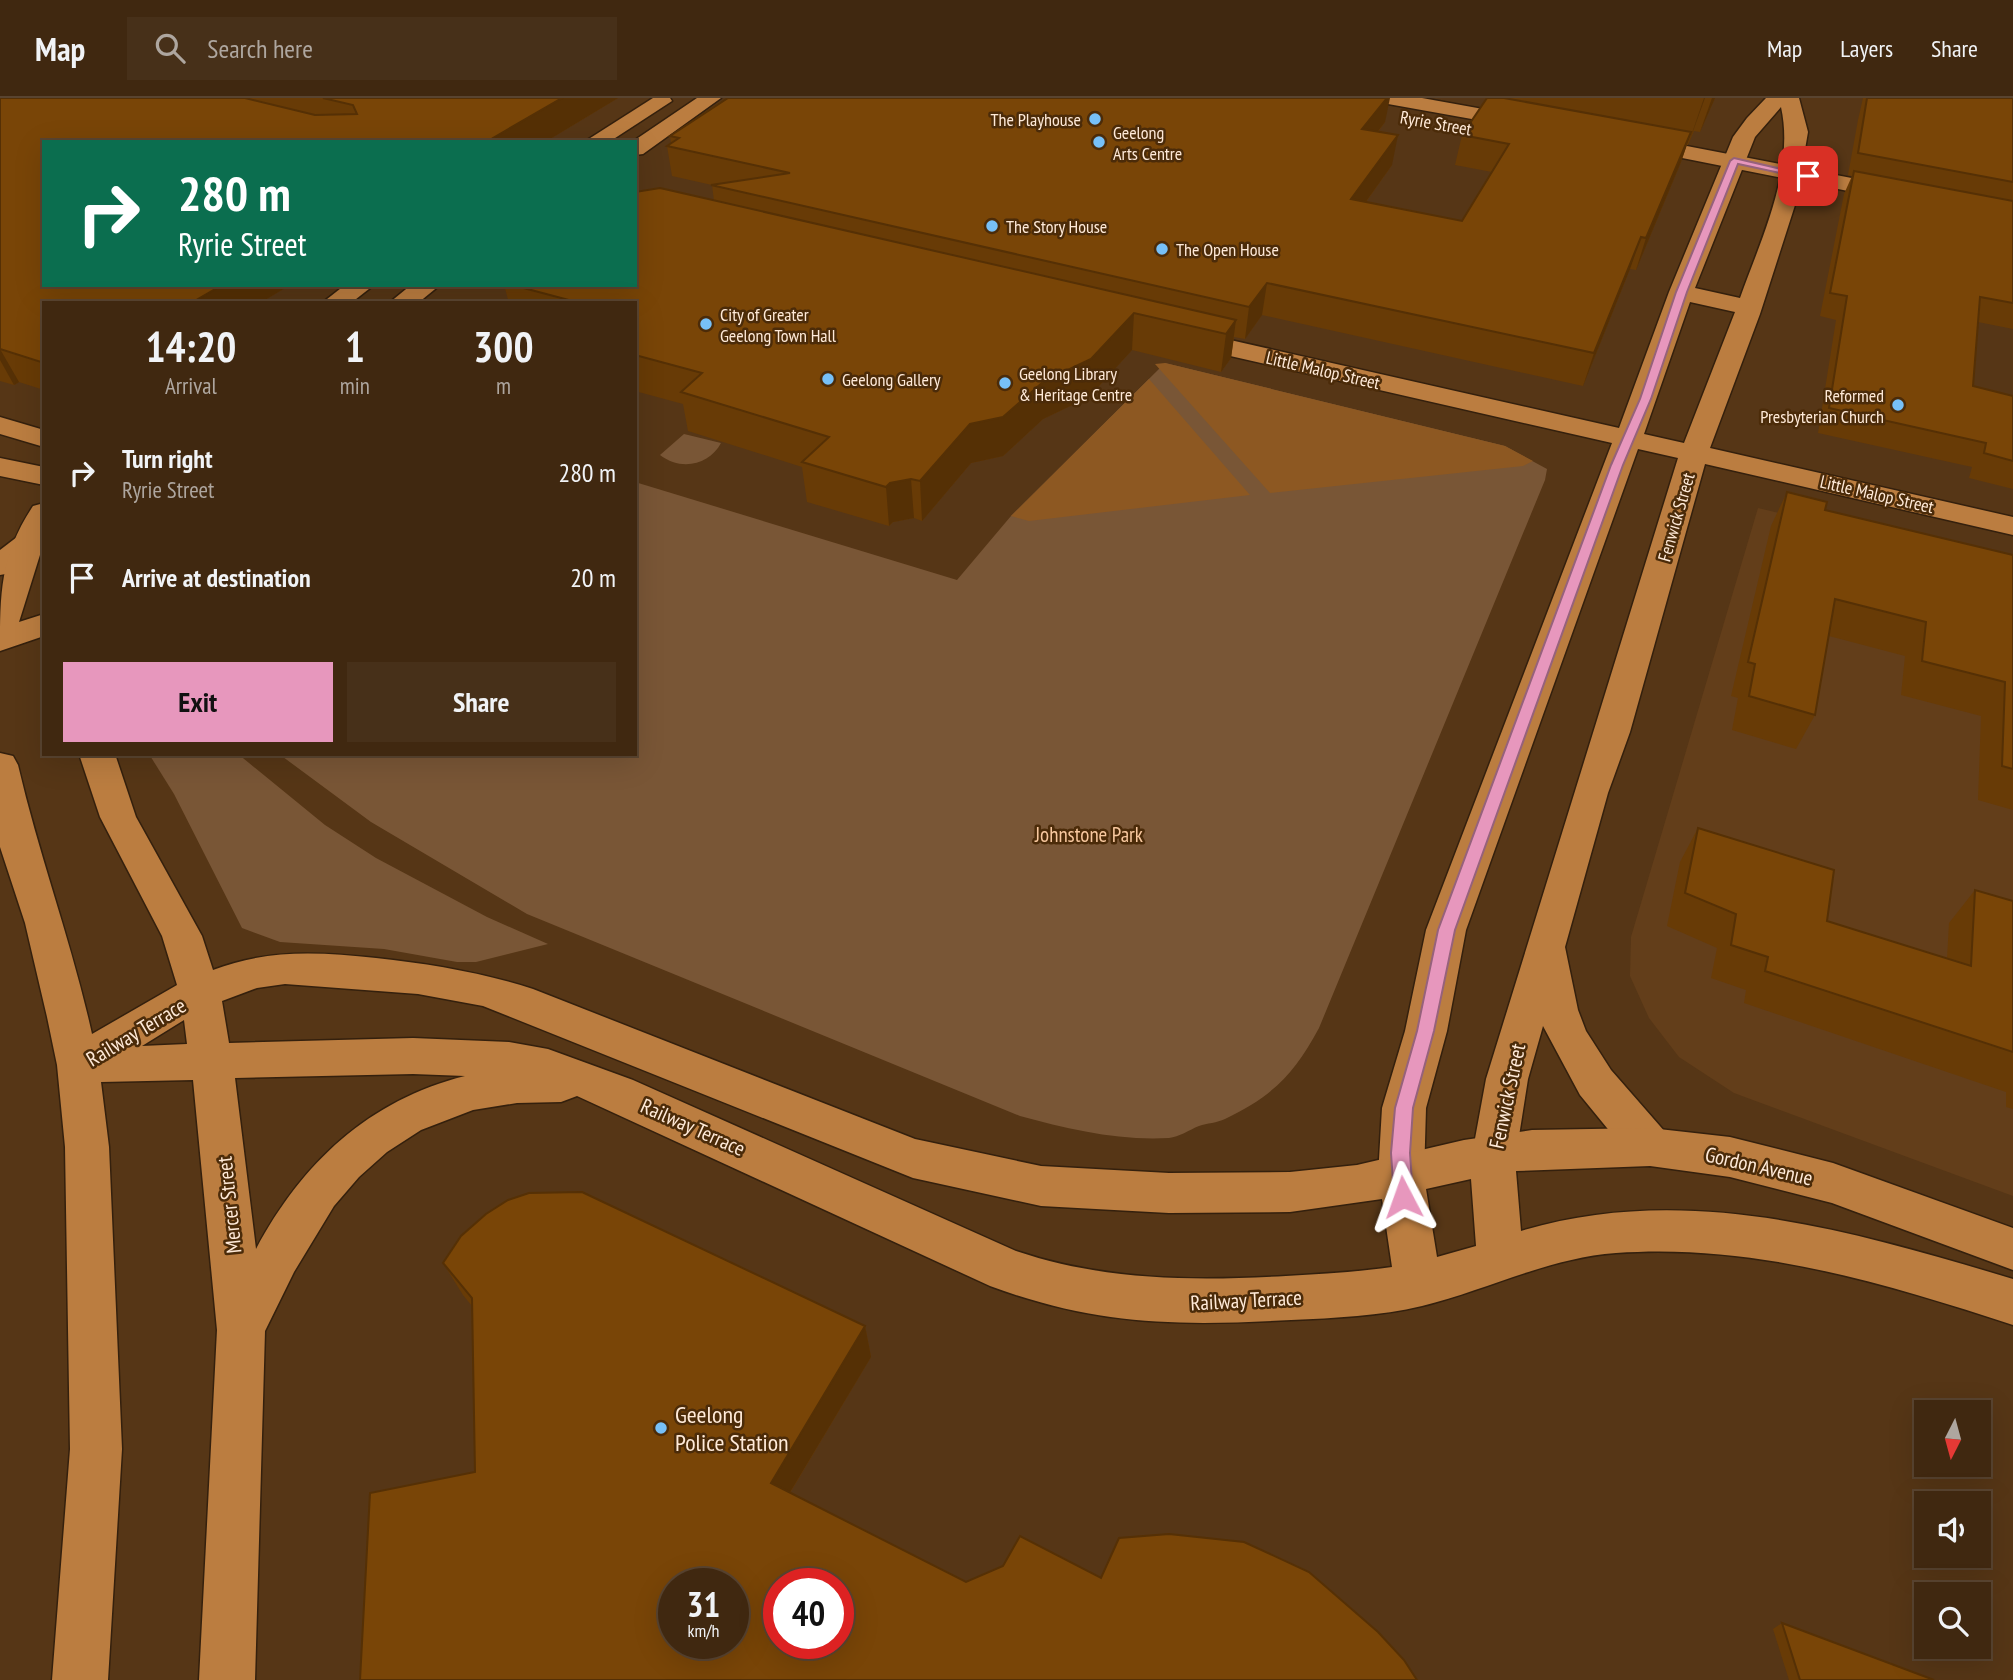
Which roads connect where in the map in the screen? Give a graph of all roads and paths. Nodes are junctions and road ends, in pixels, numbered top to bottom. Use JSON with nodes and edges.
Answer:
{"nodes":[{"id":1,"x":667,"y":98,"type":"edge"},
{"id":2,"x":711,"y":98,"type":"edge"},
{"id":3,"x":1388,"y":98,"type":"edge"},
{"id":4,"x":1778,"y":98,"type":"edge"},
{"id":5,"x":1789,"y":98,"type":"edge"},
{"id":6,"x":1367,"y":110,"type":"edge"},
{"id":7,"x":597,"y":140,"type":"edge"},
{"id":8,"x":1616,"y":146,"type":"edge"},
{"id":9,"x":637,"y":148,"type":"edge"},
{"id":10,"x":1733,"y":166,"type":"junction"},
{"id":11,"x":1792,"y":174,"type":"junction"},
{"id":12,"x":1921,"y":198,"type":"edge"},
{"id":13,"x":359,"y":287,"type":"edge"},
{"id":14,"x":425,"y":287,"type":"edge"},
{"id":15,"x":1681,"y":292,"type":"junction"},
{"id":16,"x":339,"y":301,"type":"edge"},
{"id":17,"x":404,"y":301,"type":"edge"},
{"id":18,"x":1749,"y":308,"type":"junction"},
{"id":19,"x":1164,"y":332,"type":"edge"},
{"id":20,"x":0,"y":425,"type":"edge"},
{"id":21,"x":42,"y":438,"type":"edge"},
{"id":22,"x":1627,"y":439,"type":"junction"},
{"id":23,"x":1694,"y":452,"type":"junction"},
{"id":24,"x":0,"y":467,"type":"edge"},
{"id":25,"x":42,"y":476,"type":"edge"},
{"id":26,"x":42,"y":516,"type":"edge"},
{"id":27,"x":2013,"y":526,"type":"edge"},
{"id":28,"x":28,"y":543,"type":"junction"},
{"id":29,"x":0,"y":566,"type":"edge"},
{"id":30,"x":42,"y":611,"type":"edge"},
{"id":31,"x":1,"y":624,"type":"edge"},
{"id":32,"x":42,"y":624,"type":"edge"},
{"id":33,"x":98,"y":756,"type":"edge"},
{"id":34,"x":0,"y":765,"type":"edge"},
{"id":35,"x":1547,"y":938,"type":"junction"},
{"id":36,"x":200,"y":994,"type":"junction"},
{"id":37,"x":212,"y":1061,"type":"junction"},
{"id":38,"x":78,"y":1065,"type":"junction"},
{"id":39,"x":618,"y":1093,"type":"junction"},
{"id":40,"x":1650,"y":1147,"type":"junction"},
{"id":41,"x":1494,"y":1155,"type":"junction"},
{"id":42,"x":1401,"y":1176,"type":"junction"},
{"id":43,"x":2013,"y":1249,"type":"edge"},
{"id":44,"x":1501,"y":1258,"type":"junction"},
{"id":45,"x":1421,"y":1284,"type":"junction"},
{"id":46,"x":2013,"y":1302,"type":"edge"},
{"id":47,"x":241,"y":1330,"type":"junction"},
{"id":48,"x":80,"y":1680,"type":"edge"},
{"id":49,"x":227,"y":1680,"type":"edge"}],
"edges":[{"from":1,"to":7,"type":"street"},
{"from":2,"to":9,"type":"street"},
{"from":3,"to":6,"type":"street","name":"Ryrie Street"},
{"from":4,"to":10,"type":"street"},
{"from":5,"to":11,"type":"street","name":"Fenwick Street"},
{"from":8,"to":10,"type":"street"},
{"from":10,"to":11,"type":"street"},
{"from":10,"to":15,"type":"street"},
{"from":11,"to":12,"type":"street"},
{"from":11,"to":18,"type":"street","name":"Fenwick Street"},
{"from":13,"to":16,"type":"street"},
{"from":14,"to":17,"type":"street"},
{"from":15,"to":18,"type":"street"},
{"from":15,"to":22,"type":"street"},
{"from":18,"to":23,"type":"street","name":"Fenwick Street"},
{"from":19,"to":22,"type":"street","name":"Little Malop Street"},
{"from":20,"to":21,"type":"street"},
{"from":22,"to":23,"type":"street","name":"Little Malop Street"},
{"from":22,"to":42,"type":"street"},
{"from":23,"to":27,"type":"street","name":"Little Malop Street"},
{"from":23,"to":35,"type":"street","name":"Fenwick Street"},
{"from":24,"to":25,"type":"street"},
{"from":26,"to":28,"type":"street"},
{"from":28,"to":29,"type":"street"},
{"from":28,"to":31,"type":"street"},
{"from":30,"to":31,"type":"street"},
{"from":31,"to":32,"type":"street"},
{"from":33,"to":36,"type":"street","name":"Mercer Street"},
{"from":34,"to":38,"type":"street"},
{"from":35,"to":40,"type":"street","name":"Fenwick Street"},
{"from":35,"to":41,"type":"street","name":"Fenwick Street"},
{"from":36,"to":37,"type":"street","name":"Mercer Street"},
{"from":36,"to":38,"type":"street","name":"Railway Terrace"},
{"from":36,"to":42,"type":"street","name":"Railway Terrace"},
{"from":37,"to":38,"type":"street","name":"Railway Terrace"},
{"from":37,"to":39,"type":"street","name":"Railway Terrace"},
{"from":37,"to":47,"type":"street","name":"Mercer Street"},
{"from":38,"to":48,"type":"street"},
{"from":39,"to":45,"type":"street","name":"Railway Terrace"},
{"from":39,"to":47,"type":"street"},
{"from":40,"to":41,"type":"street","name":"Gordon Avenue"},
{"from":40,"to":43,"type":"street","name":"Gordon Avenue"},
{"from":41,"to":42,"type":"street","name":"Railway Terrace"},
{"from":41,"to":44,"type":"street","name":"Fenwick Street"},
{"from":42,"to":45,"type":"street"},
{"from":44,"to":45,"type":"street","name":"Railway Terrace"},
{"from":44,"to":46,"type":"street"},
{"from":47,"to":49,"type":"street","name":"Mercer Street"}]}
